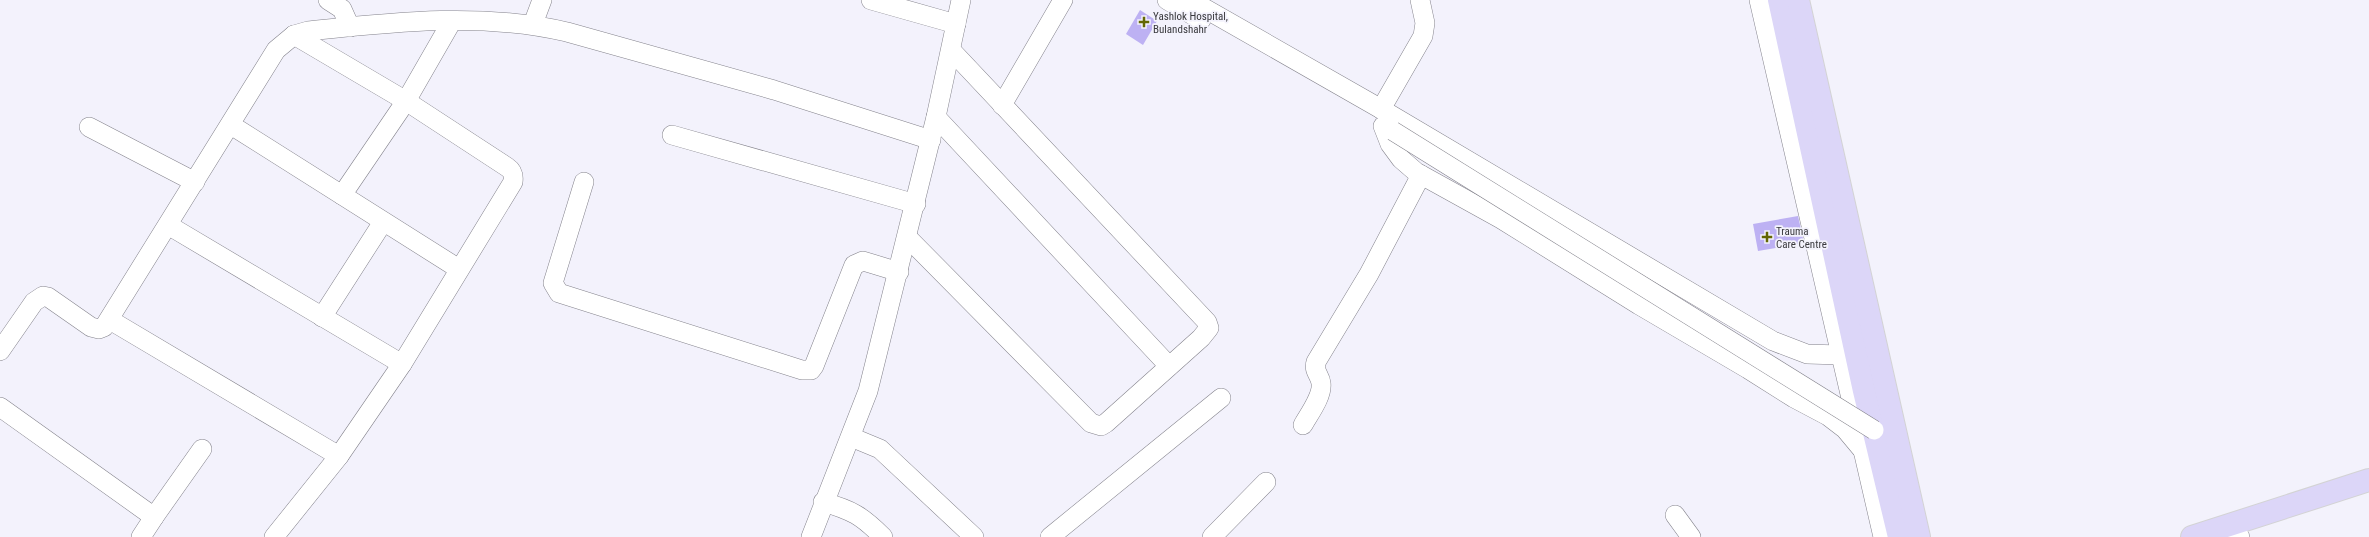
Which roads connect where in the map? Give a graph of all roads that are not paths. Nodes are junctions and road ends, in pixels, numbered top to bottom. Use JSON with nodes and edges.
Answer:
{"nodes":[{"id":1,"x":328,"y":0,"type":"edge"},
{"id":2,"x":542,"y":0,"type":"edge"},
{"id":3,"x":871,"y":0,"type":"edge"},
{"id":4,"x":961,"y":0,"type":"edge"},
{"id":5,"x":1063,"y":0,"type":"edge"},
{"id":6,"x":1167,"y":0,"type":"edge"},
{"id":7,"x":1190,"y":0,"type":"edge"},
{"id":8,"x":1420,"y":0,"type":"edge"},
{"id":9,"x":1759,"y":0,"type":"edge"},
{"id":10,"x":1779,"y":0,"type":"edge"},
{"id":11,"x":1798,"y":0,"type":"edge"},
{"id":12,"x":452,"y":21,"type":"junction"},
{"id":13,"x":533,"y":24,"type":"junction"},
{"id":14,"x":956,"y":24,"type":"junction"},
{"id":15,"x":350,"y":27,"type":"junction"},
{"id":16,"x":294,"y":35,"type":"junction"},
{"id":17,"x":951,"y":50,"type":"junction"},
{"id":18,"x":406,"y":102,"type":"junction"},
{"id":19,"x":1002,"y":104,"type":"junction"},
{"id":20,"x":936,"y":117,"type":"junction"},
{"id":21,"x":1386,"y":122,"type":"junction"},
{"id":22,"x":231,"y":126,"type":"junction"},
{"id":23,"x":89,"y":127,"type":"dead end"},
{"id":24,"x":672,"y":135,"type":"dead end"},
{"id":25,"x":931,"y":140,"type":"junction"},
{"id":26,"x":1421,"y":174,"type":"junction"},
{"id":27,"x":195,"y":182,"type":"junction"},
{"id":28,"x":584,"y":182,"type":"dead end"},
{"id":29,"x":342,"y":195,"type":"junction"},
{"id":30,"x":916,"y":204,"type":"junction"},
{"id":31,"x":383,"y":222,"type":"junction"},
{"id":32,"x":168,"y":226,"type":"junction"},
{"id":33,"x":908,"y":238,"type":"junction"},
{"id":34,"x":459,"y":269,"type":"junction"},
{"id":35,"x":899,"y":272,"type":"junction"},
{"id":36,"x":322,"y":317,"type":"junction"},
{"id":37,"x":110,"y":320,"type":"junction"},
{"id":38,"x":0,"y":351,"type":"edge"},
{"id":39,"x":1840,"y":355,"type":"junction"},
{"id":40,"x":402,"y":364,"type":"junction"},
{"id":41,"x":1169,"y":366,"type":"junction"},
{"id":42,"x":1221,"y":398,"type":"dead end"},
{"id":43,"x":0,"y":407,"type":"edge"},
{"id":44,"x":1303,"y":425,"type":"dead end"},
{"id":45,"x":1874,"y":430,"type":"junction"},
{"id":46,"x":851,"y":437,"type":"junction"},
{"id":47,"x":202,"y":449,"type":"dead end"},
{"id":48,"x":1865,"y":453,"type":"junction"},
{"id":49,"x":339,"y":456,"type":"junction"},
{"id":50,"x":2369,"y":480,"type":"edge"},
{"id":51,"x":1266,"y":482,"type":"dead end"},
{"id":52,"x":823,"y":502,"type":"junction"},
{"id":53,"x":1675,"y":514,"type":"dead end"},
{"id":54,"x":154,"y":516,"type":"junction"},
{"id":55,"x":2235,"y":532,"type":"edge"},
{"id":56,"x":141,"y":537,"type":"edge"},
{"id":57,"x":274,"y":537,"type":"edge"},
{"id":58,"x":811,"y":537,"type":"edge"},
{"id":59,"x":883,"y":537,"type":"edge"},
{"id":60,"x":974,"y":537,"type":"edge"},
{"id":61,"x":1050,"y":537,"type":"edge"},
{"id":62,"x":1212,"y":537,"type":"edge"},
{"id":63,"x":1691,"y":537,"type":"edge"},
{"id":64,"x":1883,"y":537,"type":"edge"},
{"id":65,"x":1899,"y":537,"type":"edge"},
{"id":66,"x":1920,"y":537,"type":"edge"},
{"id":67,"x":2192,"y":537,"type":"edge"}],
"edges":[{"from":1,"to":15,"type":"street"},
{"from":2,"to":13,"type":"street"},
{"from":3,"to":14,"type":"street"},
{"from":4,"to":14,"type":"street"},
{"from":5,"to":19,"type":"street"},
{"from":6,"to":21,"type":"street"},
{"from":7,"to":21,"type":"street"},
{"from":8,"to":21,"type":"street"},
{"from":9,"to":39,"type":"street"},
{"from":10,"to":45,"type":"main road"},
{"from":11,"to":66,"type":"main road"},
{"from":12,"to":13,"type":"street"},
{"from":12,"to":15,"type":"street"},
{"from":12,"to":18,"type":"street"},
{"from":13,"to":25,"type":"street"},
{"from":14,"to":17,"type":"street"},
{"from":15,"to":16,"type":"street"},
{"from":16,"to":18,"type":"street"},
{"from":16,"to":22,"type":"street"},
{"from":17,"to":19,"type":"street"},
{"from":17,"to":20,"type":"street"},
{"from":18,"to":29,"type":"street"},
{"from":18,"to":34,"type":"street"},
{"from":19,"to":41,"type":"street"},
{"from":20,"to":25,"type":"street"},
{"from":20,"to":41,"type":"street"},
{"from":21,"to":26,"type":"street"},
{"from":21,"to":39,"type":"street"},
{"from":21,"to":45,"type":"street","bridge":true},
{"from":22,"to":27,"type":"street"},
{"from":22,"to":29,"type":"street"},
{"from":23,"to":27,"type":"street"},
{"from":24,"to":30,"type":"street"},
{"from":25,"to":30,"type":"street"},
{"from":26,"to":44,"type":"street"},
{"from":26,"to":48,"type":"street"},
{"from":27,"to":32,"type":"street"},
{"from":28,"to":35,"type":"street"},
{"from":29,"to":31,"type":"street"},
{"from":30,"to":33,"type":"street"},
{"from":31,"to":34,"type":"street"},
{"from":31,"to":36,"type":"street"},
{"from":32,"to":36,"type":"street"},
{"from":32,"to":37,"type":"street"},
{"from":33,"to":35,"type":"street"},
{"from":33,"to":41,"type":"street"},
{"from":34,"to":40,"type":"street"},
{"from":35,"to":46,"type":"street"},
{"from":36,"to":40,"type":"street"},
{"from":37,"to":38,"type":"street"},
{"from":37,"to":49,"type":"street"},
{"from":39,"to":48,"type":"street"},
{"from":40,"to":49,"type":"street"},
{"from":42,"to":61,"type":"street"},
{"from":43,"to":54,"type":"street"},
{"from":45,"to":65,"type":"main road"},
{"from":46,"to":52,"type":"street"},
{"from":46,"to":60,"type":"street"},
{"from":47,"to":54,"type":"street"},
{"from":48,"to":64,"type":"street"},
{"from":49,"to":57,"type":"street"},
{"from":50,"to":55,"type":"main road"},
{"from":51,"to":62,"type":"street"},
{"from":52,"to":58,"type":"street"},
{"from":52,"to":59,"type":"street"},
{"from":53,"to":63,"type":"street"},
{"from":54,"to":56,"type":"street"},
{"from":55,"to":67,"type":"main road"}]}
